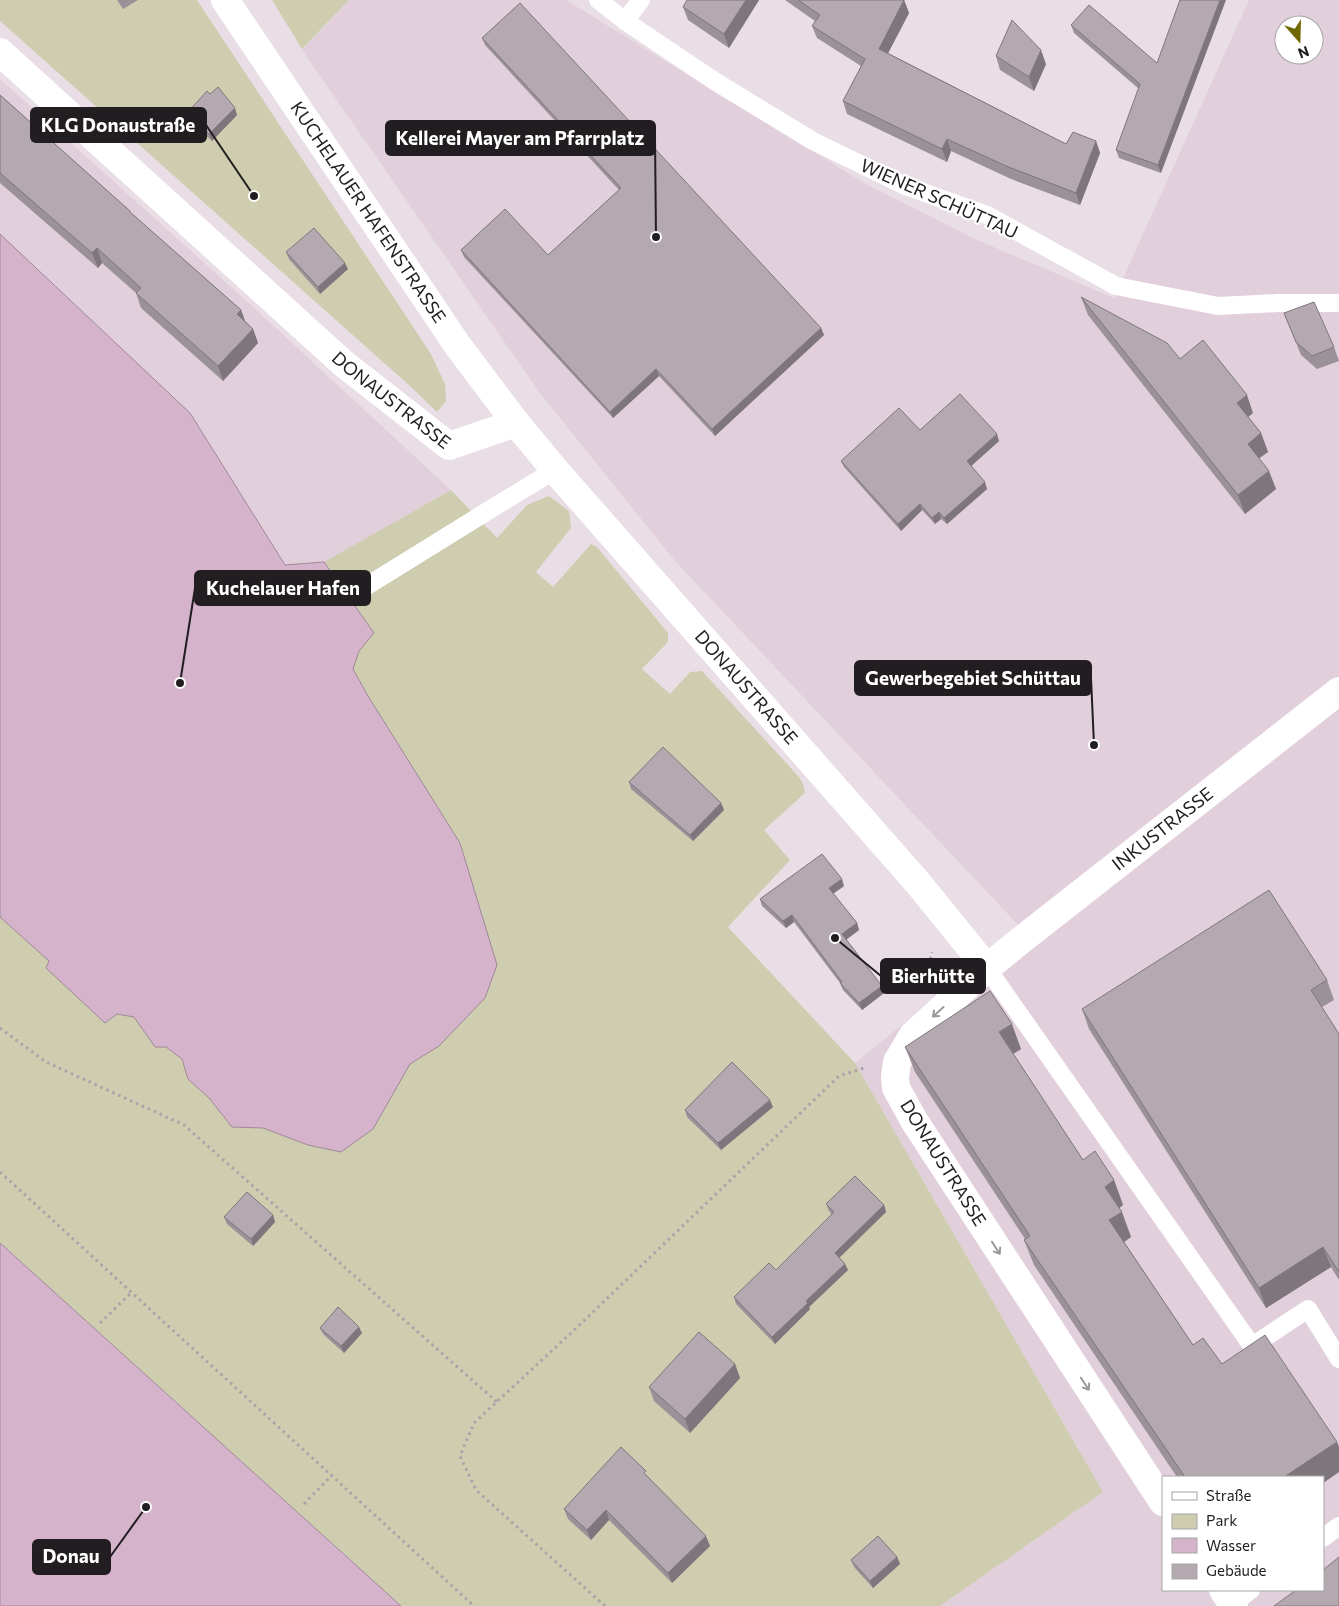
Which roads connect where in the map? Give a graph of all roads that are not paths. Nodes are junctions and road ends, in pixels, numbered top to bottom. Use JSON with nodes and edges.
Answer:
{"nodes":[{"id":1,"x":225,"y":0,"type":"edge"},
{"id":2,"x":598,"y":0,"type":"edge"},
{"id":3,"x":641,"y":0,"type":"edge"},
{"id":4,"x":625,"y":21,"type":"junction"},
{"id":5,"x":0,"y":52,"type":"edge"},
{"id":6,"x":1339,"y":303,"type":"edge"},
{"id":7,"x":516,"y":423,"type":"junction"},
{"id":8,"x":555,"y":470,"type":"junction"},
{"id":9,"x":349,"y":597,"type":"dead end"},
{"id":10,"x":1339,"y":691,"type":"edge"},
{"id":11,"x":986,"y":968,"type":"junction"},
{"id":12,"x":1339,"y":1359,"type":"edge"},
{"id":13,"x":1162,"y":1500,"type":"edge"},
{"id":14,"x":1339,"y":1526,"type":"edge"},
{"id":15,"x":1324,"y":1537,"type":"edge"}],
"edges":[{"from":1,"to":7,"type":"street","name":"KUCHELAUER HAFENSTRASSE"},
{"from":2,"to":4,"type":"lane","name":"WIENER SCHÜTTAU"},
{"from":3,"to":4,"type":"lane"},
{"from":4,"to":6,"type":"lane","name":"WIENER SCHÜTTAU"},
{"from":5,"to":7,"type":"street","name":"DONAUSTRASSE"},
{"from":7,"to":8,"type":"street","name":"DONAUSTRASSE"},
{"from":8,"to":9,"type":"lane"},
{"from":8,"to":11,"type":"street","name":"DONAUSTRASSE"},
{"from":10,"to":11,"type":"street","name":"INKUSTRASSE"},
{"from":11,"to":12,"type":"lane"},
{"from":11,"to":13,"type":"street","name":"DONAUSTRASSE","one_way":true},
{"from":14,"to":15,"type":"lane"}]}
